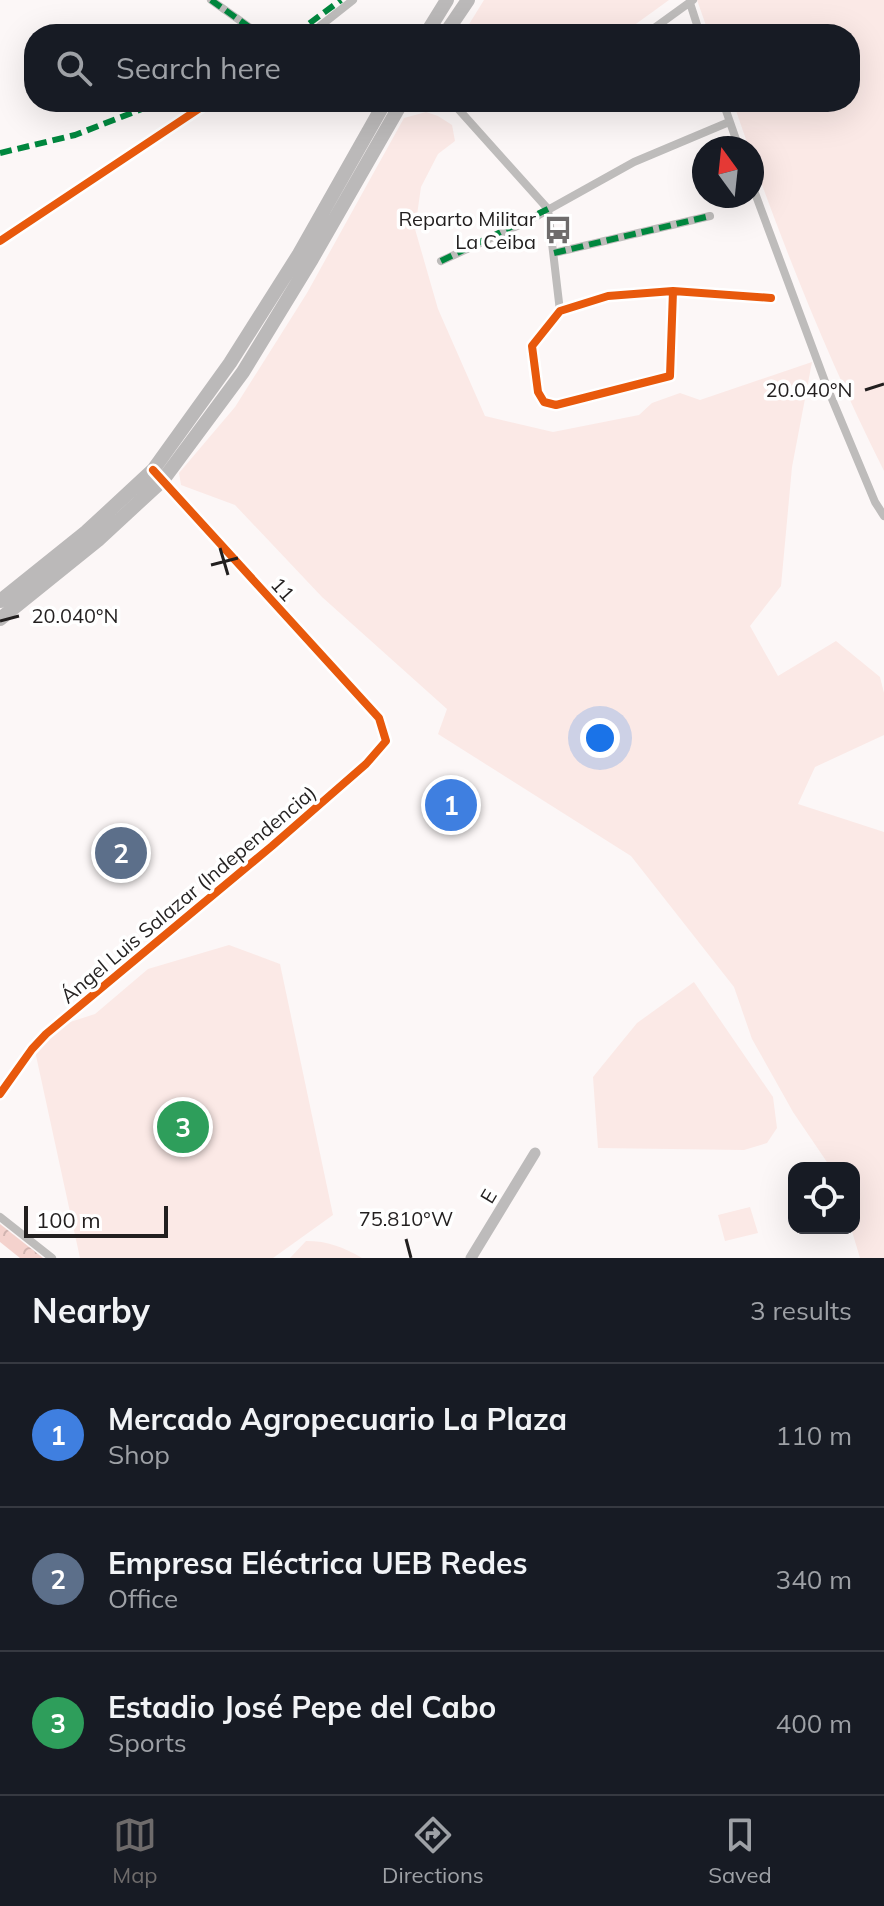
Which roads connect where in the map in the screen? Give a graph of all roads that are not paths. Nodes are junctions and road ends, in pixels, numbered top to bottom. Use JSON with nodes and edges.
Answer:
{"nodes":[{"id":1,"x":211,"y":0,"type":"edge"},
{"id":2,"x":353,"y":0,"type":"edge"},
{"id":3,"x":447,"y":0,"type":"edge"},
{"id":4,"x":468,"y":0,"type":"edge"},
{"id":5,"x":691,"y":2,"type":"edge"},
{"id":6,"x":245,"y":24,"type":"edge"},
{"id":7,"x":323,"y":24,"type":"edge"},
{"id":8,"x":432,"y":24,"type":"edge"},
{"id":9,"x":452,"y":24,"type":"edge"},
{"id":10,"x":660,"y":24,"type":"edge"},
{"id":11,"x":697,"y":24,"type":"edge"},
{"id":12,"x":194,"y":112,"type":"edge"},
{"id":13,"x":379,"y":112,"type":"edge"},
{"id":14,"x":396,"y":112,"type":"edge"},
{"id":15,"x":461,"y":112,"type":"edge"},
{"id":16,"x":726,"y":112,"type":"edge"},
{"id":17,"x":729,"y":122,"type":"junction"},
{"id":18,"x":734,"y":136,"type":"edge"},
{"id":19,"x":761,"y":208,"type":"edge"},
{"id":20,"x":548,"y":209,"type":"junction"},
{"id":21,"x":710,"y":216,"type":"dead end"},
{"id":22,"x":0,"y":241,"type":"edge"},
{"id":23,"x":554,"y":253,"type":"junction"},
{"id":24,"x":441,"y":261,"type":"dead end"},
{"id":25,"x":673,"y":291,"type":"junction"},
{"id":26,"x":771,"y":298,"type":"dead end"},
{"id":27,"x":560,"y":311,"type":"junction"},
{"id":28,"x":158,"y":475,"type":"junction"},
{"id":29,"x":884,"y":516,"type":"edge"},
{"id":30,"x":0,"y":601,"type":"edge"},
{"id":31,"x":0,"y":619,"type":"edge"},
{"id":32,"x":379,"y":718,"type":"joint"},
{"id":33,"x":0,"y":1094,"type":"edge"},
{"id":34,"x":535,"y":1153,"type":"dead end"},
{"id":35,"x":0,"y":1217,"type":"edge"},
{"id":36,"x":52,"y":1258,"type":"edge"},
{"id":37,"x":471,"y":1258,"type":"edge"}],
"edges":[{"from":1,"to":6,"type":"street"},
{"from":2,"to":7,"type":"street"},
{"from":3,"to":8,"type":"highway"},
{"from":4,"to":9,"type":"highway"},
{"from":5,"to":10,"type":"street"},
{"from":5,"to":11,"type":"street"},
{"from":12,"to":22,"type":"street"},
{"from":13,"to":28,"type":"highway"},
{"from":14,"to":28,"type":"highway"},
{"from":15,"to":20,"type":"street"},
{"from":16,"to":17,"type":"street"},
{"from":17,"to":18,"type":"street"},
{"from":17,"to":20,"type":"street"},
{"from":19,"to":29,"type":"street"},
{"from":20,"to":23,"type":"street"},
{"from":20,"to":24,"type":"street"},
{"from":21,"to":23,"type":"street"},
{"from":23,"to":27,"type":"street"},
{"from":25,"to":26,"type":"street"},
{"from":25,"to":27,"type":"street"},
{"from":25,"to":27,"type":"street"},
{"from":28,"to":30,"type":"highway"},
{"from":28,"to":31,"type":"highway"},
{"from":28,"to":32,"type":"street","name":"11"},
{"from":32,"to":33,"type":"street","name":"Ángel Luis Salazar (Independencia)"},
{"from":34,"to":37,"type":"street","name":"E"},
{"from":35,"to":36,"type":"street"}]}
